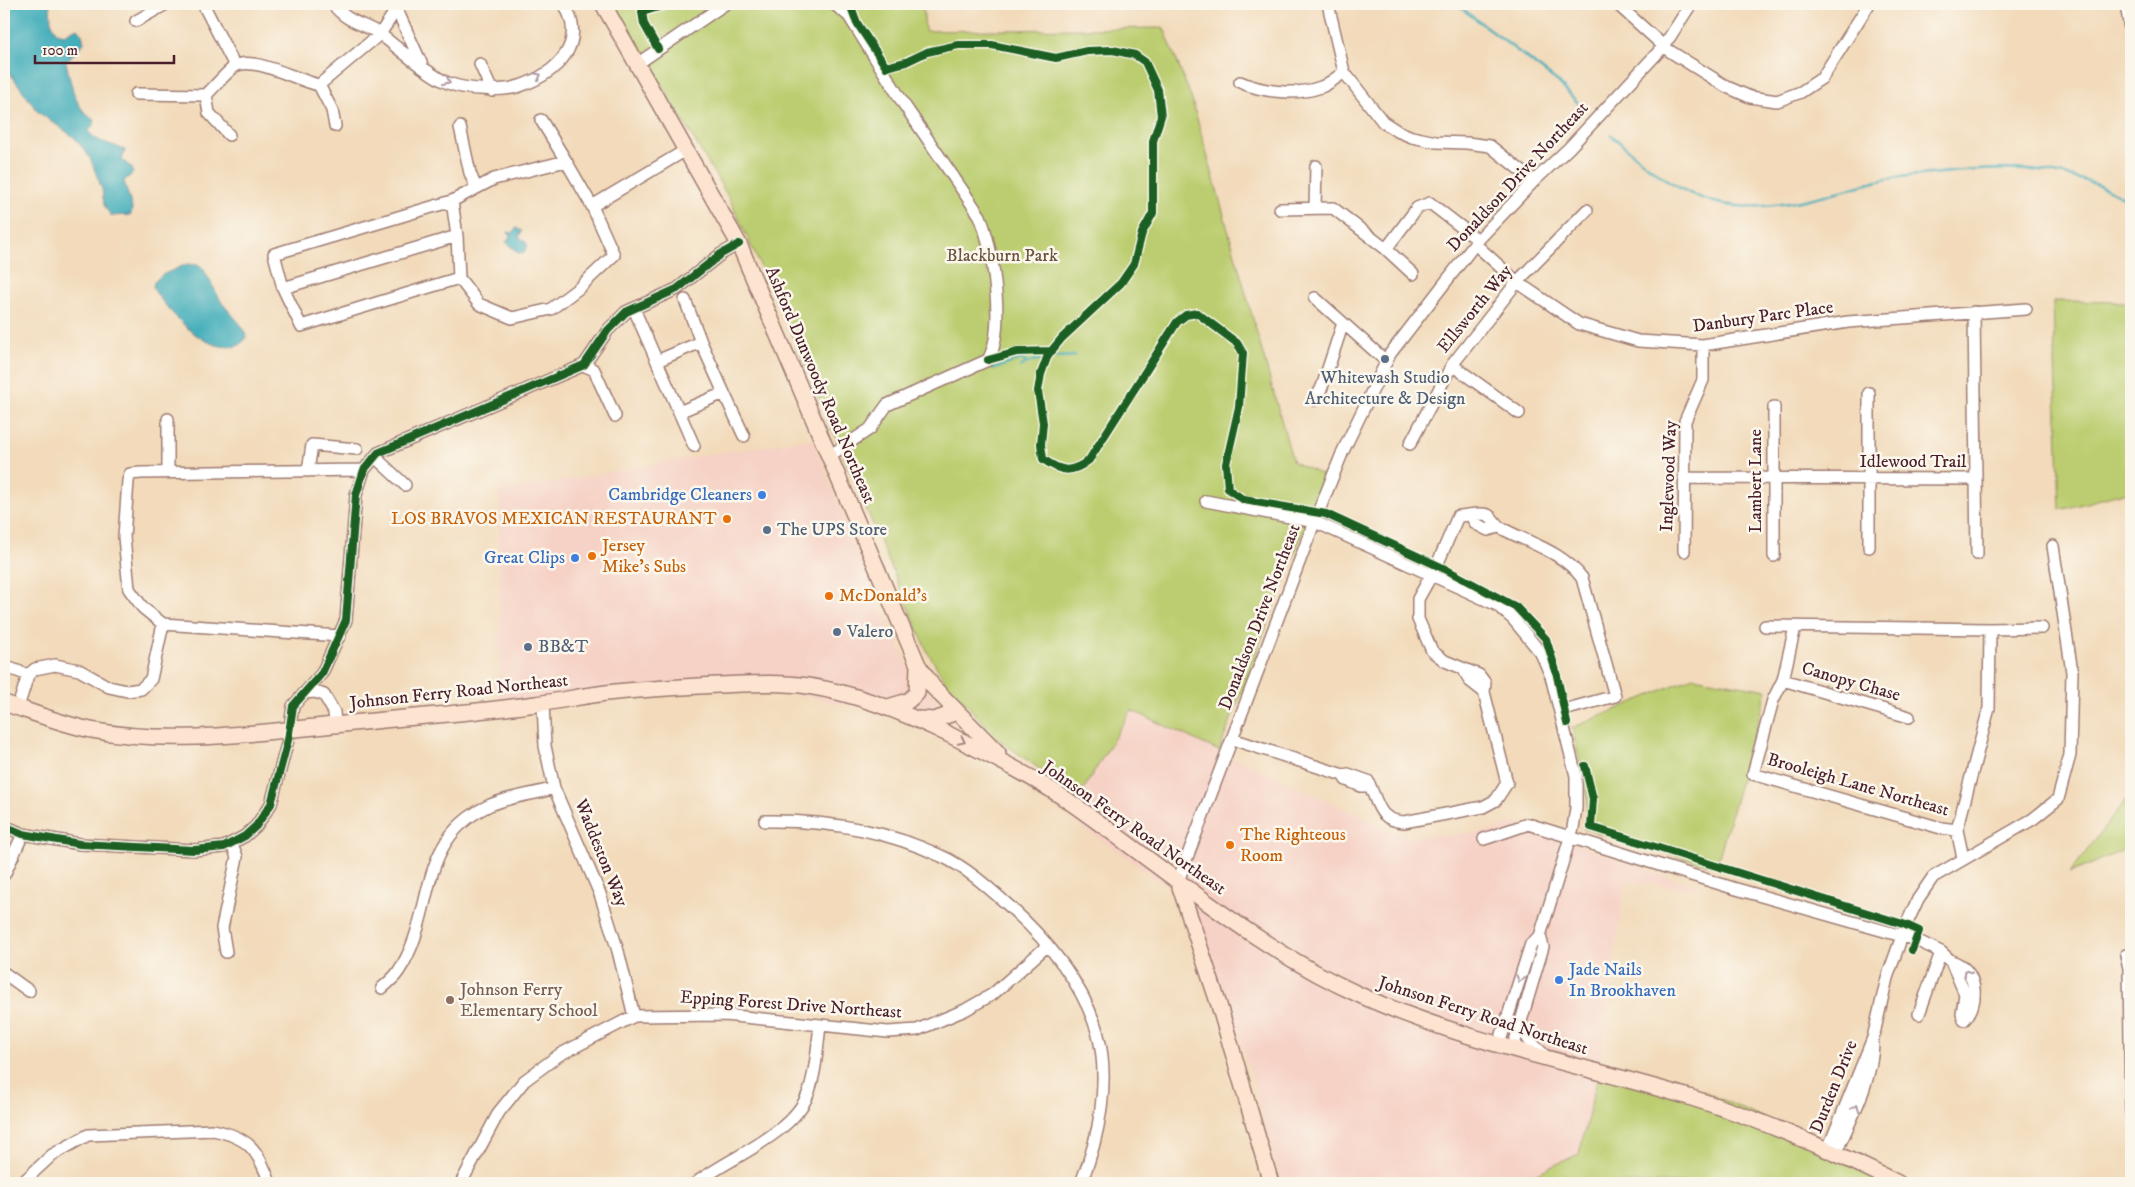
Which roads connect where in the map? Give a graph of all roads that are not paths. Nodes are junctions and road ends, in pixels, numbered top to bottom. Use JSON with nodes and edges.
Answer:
{"nodes":[{"id":1,"x":166,"y":4,"type":"edge"},
{"id":2,"x":203,"y":4,"type":"edge"},
{"id":3,"x":334,"y":4,"type":"edge"},
{"id":4,"x":564,"y":4,"type":"edge"},
{"id":5,"x":603,"y":4,"type":"edge"},
{"id":6,"x":725,"y":4,"type":"edge"},
{"id":7,"x":834,"y":4,"type":"edge"},
{"id":8,"x":1328,"y":4,"type":"edge"},
{"id":9,"x":1618,"y":4,"type":"edge"},
{"id":10,"x":1691,"y":4,"type":"edge"},
{"id":11,"x":1870,"y":4,"type":"edge"},
{"id":12,"x":2126,"y":4,"type":"edge"},
{"id":13,"x":398,"y":7,"type":"edge"},
{"id":14,"x":136,"y":21,"type":"dead end"},
{"id":15,"x":380,"y":34,"type":"junction"},
{"id":16,"x":2131,"y":36,"type":"edge"},
{"id":17,"x":1664,"y":46,"type":"junction"},
{"id":18,"x":480,"y":64,"type":"dead end"},
{"id":19,"x":637,"y":64,"type":"junction"},
{"id":20,"x":236,"y":66,"type":"junction"},
{"id":21,"x":422,"y":66,"type":"junction"},
{"id":22,"x":1344,"y":72,"type":"junction"},
{"id":23,"x":1240,"y":82,"type":"dead end"},
{"id":24,"x":319,"y":85,"type":"junction"},
{"id":25,"x":492,"y":90,"type":"junction"},
{"id":26,"x":136,"y":94,"type":"dead end"},
{"id":27,"x":206,"y":95,"type":"junction"},
{"id":28,"x":541,"y":120,"type":"dead end"},
{"id":29,"x":336,"y":126,"type":"dead end"},
{"id":30,"x":460,"y":127,"type":"dead end"},
{"id":31,"x":229,"y":135,"type":"dead end"},
{"id":32,"x":686,"y":150,"type":"junction"},
{"id":33,"x":566,"y":161,"type":"junction"},
{"id":34,"x":1316,"y":166,"type":"dead end"},
{"id":35,"x":1534,"y":181,"type":"junction"},
{"id":36,"x":476,"y":188,"type":"junction"},
{"id":37,"x":452,"y":201,"type":"junction"},
{"id":38,"x":592,"y":206,"type":"junction"},
{"id":39,"x":1315,"y":208,"type":"junction"},
{"id":40,"x":1280,"y":209,"type":"dead end"},
{"id":41,"x":1586,"y":210,"type":"dead end"},
{"id":42,"x":457,"y":236,"type":"junction"},
{"id":43,"x":1476,"y":242,"type":"junction"},
{"id":44,"x":740,"y":244,"type":"junction"},
{"id":45,"x":1386,"y":249,"type":"junction"},
{"id":46,"x":1413,"y":274,"type":"dead end"},
{"id":47,"x":459,"y":278,"type":"junction"},
{"id":48,"x":1517,"y":282,"type":"junction"},
{"id":49,"x":283,"y":288,"type":"junction"},
{"id":50,"x":1315,"y":298,"type":"dead end"},
{"id":51,"x":685,"y":300,"type":"dead end"},
{"id":52,"x":634,"y":309,"type":"junction"},
{"id":53,"x":2026,"y":310,"type":"dead end"},
{"id":54,"x":1974,"y":312,"type":"junction"},
{"id":55,"x":1343,"y":323,"type":"junction"},
{"id":56,"x":701,"y":342,"type":"junction"},
{"id":57,"x":1703,"y":346,"type":"junction"},
{"id":58,"x":657,"y":361,"type":"junction"},
{"id":59,"x":1386,"y":362,"type":"junction"},
{"id":60,"x":584,"y":364,"type":"junction"},
{"id":61,"x":1452,"y":365,"type":"junction"},
{"id":62,"x":724,"y":393,"type":"junction"},
{"id":63,"x":1869,"y":393,"type":"dead end"},
{"id":64,"x":1315,"y":400,"type":"dead end"},
{"id":65,"x":1774,"y":407,"type":"dead end"},
{"id":66,"x":680,"y":412,"type":"junction"},
{"id":67,"x":1519,"y":413,"type":"dead end"},
{"id":68,"x":614,"y":416,"type":"dead end"},
{"id":69,"x":168,"y":419,"type":"dead end"},
{"id":70,"x":744,"y":436,"type":"dead end"},
{"id":71,"x":1410,"y":444,"type":"dead end"},
{"id":72,"x":694,"y":446,"type":"dead end"},
{"id":73,"x":357,"y":449,"type":"dead end"},
{"id":74,"x":829,"y":456,"type":"junction"},
{"id":75,"x":375,"y":457,"type":"junction"},
{"id":76,"x":364,"y":470,"type":"junction"},
{"id":77,"x":308,"y":471,"type":"junction"},
{"id":78,"x":168,"y":472,"type":"junction"},
{"id":79,"x":1684,"y":478,"type":"junction"},
{"id":80,"x":1774,"y":479,"type":"junction"},
{"id":81,"x":1869,"y":479,"type":"junction"},
{"id":82,"x":1976,"y":480,"type":"junction"},
{"id":83,"x":405,"y":484,"type":"dead end"},
{"id":84,"x":1206,"y":501,"type":"dead end"},
{"id":85,"x":1314,"y":523,"type":"junction"},
{"id":86,"x":2053,"y":546,"type":"dead end"},
{"id":87,"x":1869,"y":547,"type":"dead end"},
{"id":88,"x":1684,"y":551,"type":"dead end"},
{"id":89,"x":1977,"y":554,"type":"dead end"},
{"id":90,"x":1774,"y":556,"type":"dead end"},
{"id":91,"x":1430,"y":576,"type":"junction"},
{"id":92,"x":163,"y":624,"type":"junction"},
{"id":93,"x":1765,"y":626,"type":"dead end"},
{"id":94,"x":1795,"y":627,"type":"junction"},
{"id":95,"x":2042,"y":628,"type":"dead end"},
{"id":96,"x":1990,"y":629,"type":"junction"},
{"id":97,"x":340,"y":636,"type":"junction"},
{"id":98,"x":918,"y":665,"type":"junction"},
{"id":99,"x":4,"y":666,"type":"edge"},
{"id":100,"x":322,"y":673,"type":"junction"},
{"id":101,"x":28,"y":675,"type":"junction"},
{"id":102,"x":1782,"y":680,"type":"junction"},
{"id":103,"x":304,"y":693,"type":"junction"},
{"id":104,"x":324,"y":695,"type":"junction"},
{"id":105,"x":543,"y":704,"type":"junction"},
{"id":106,"x":11,"y":705,"type":"edge"},
{"id":107,"x":888,"y":707,"type":"junction"},
{"id":108,"x":1560,"y":710,"type":"junction"},
{"id":109,"x":957,"y":712,"type":"junction"},
{"id":110,"x":1909,"y":717,"type":"dead end"},
{"id":111,"x":918,"y":719,"type":"junction"},
{"id":112,"x":335,"y":724,"type":"junction"},
{"id":113,"x":290,"y":729,"type":"junction"},
{"id":114,"x":1232,"y":739,"type":"junction"},
{"id":115,"x":1015,"y":767,"type":"junction"},
{"id":116,"x":554,"y":788,"type":"junction"},
{"id":117,"x":764,"y":821,"type":"dead end"},
{"id":118,"x":4,"y":826,"type":"edge"},
{"id":119,"x":1957,"y":830,"type":"junction"},
{"id":120,"x":23,"y":834,"type":"junction"},
{"id":121,"x":1570,"y":836,"type":"junction"},
{"id":122,"x":1484,"y":839,"type":"dead end"},
{"id":123,"x":232,"y":844,"type":"junction"},
{"id":124,"x":1963,"y":858,"type":"junction"},
{"id":125,"x":4,"y":875,"type":"edge"},
{"id":126,"x":1178,"y":881,"type":"junction"},
{"id":127,"x":1195,"y":928,"type":"junction"},
{"id":128,"x":1540,"y":936,"type":"junction"},
{"id":129,"x":1903,"y":936,"type":"junction"},
{"id":130,"x":1047,"y":946,"type":"junction"},
{"id":131,"x":226,"y":952,"type":"dead end"},
{"id":132,"x":1941,"y":952,"type":"junction"},
{"id":133,"x":2126,"y":955,"type":"dead end"},
{"id":134,"x":4,"y":973,"type":"edge"},
{"id":135,"x":382,"y":988,"type":"dead end"},
{"id":136,"x":29,"y":991,"type":"dead end"},
{"id":137,"x":1969,"y":994,"type":"dead end"},
{"id":138,"x":1919,"y":1014,"type":"dead end"},
{"id":139,"x":634,"y":1016,"type":"junction"},
{"id":140,"x":820,"y":1026,"type":"junction"},
{"id":141,"x":1520,"y":1026,"type":"junction"},
{"id":142,"x":1506,"y":1046,"type":"junction"},
{"id":143,"x":1548,"y":1059,"type":"junction"},
{"id":144,"x":2131,"y":1112,"type":"edge"},
{"id":145,"x":1832,"y":1151,"type":"junction"},
{"id":146,"x":22,"y":1183,"type":"edge"},
{"id":147,"x":270,"y":1183,"type":"edge"},
{"id":148,"x":460,"y":1183,"type":"edge"},
{"id":149,"x":696,"y":1183,"type":"edge"},
{"id":150,"x":1080,"y":1183,"type":"edge"},
{"id":151,"x":1271,"y":1183,"type":"edge"},
{"id":152,"x":1281,"y":1183,"type":"edge"},
{"id":153,"x":1898,"y":1183,"type":"edge"}],
"edges":[{"from":1,"to":14,"type":"street"},
{"from":2,"to":20,"type":"street"},
{"from":3,"to":15,"type":"street"},
{"from":25,"to":4,"type":"street","one_way":true},
{"from":5,"to":19,"type":"main road","name":"Ashford Dunwoody Road Northeast"},
{"from":6,"to":19,"type":"street"},
{"from":7,"to":74,"type":"street"},
{"from":8,"to":22,"type":"street"},
{"from":9,"to":17,"type":"street"},
{"from":10,"to":17,"type":"street","name":"Donaldson Drive Northeast"},
{"from":11,"to":17,"type":"street"},
{"from":12,"to":16,"type":"street"},
{"from":13,"to":15,"type":"street"},
{"from":13,"to":21,"type":"street"},
{"from":15,"to":21,"type":"street"},
{"from":15,"to":24,"type":"street"},
{"from":17,"to":35,"type":"street","name":"Donaldson Drive Northeast"},
{"from":18,"to":25,"type":"street"},
{"from":19,"to":32,"type":"main road","name":"Ashford Dunwoody Road Northeast"},
{"from":20,"to":24,"type":"street"},
{"from":20,"to":27,"type":"street"},
{"from":21,"to":25,"type":"street","one_way":true},
{"from":22,"to":23,"type":"street"},
{"from":22,"to":35,"type":"street"},
{"from":24,"to":29,"type":"street"},
{"from":26,"to":27,"type":"street"},
{"from":27,"to":31,"type":"street"},
{"from":28,"to":33,"type":"street"},
{"from":30,"to":36,"type":"street"},
{"from":32,"to":38,"type":"street"},
{"from":32,"to":44,"type":"main road","name":"Ashford Dunwoody Road Northeast"},
{"from":33,"to":36,"type":"street"},
{"from":33,"to":38,"type":"street"},
{"from":34,"to":39,"type":"street"},
{"from":35,"to":43,"type":"street","name":"Donaldson Drive Northeast"},
{"from":36,"to":37,"type":"street"},
{"from":37,"to":42,"type":"street"},
{"from":37,"to":49,"type":"street"},
{"from":38,"to":47,"type":"street"},
{"from":39,"to":40,"type":"street"},
{"from":39,"to":45,"type":"street"},
{"from":41,"to":48,"type":"street","name":"Ellsworth Way"},
{"from":42,"to":47,"type":"street"},
{"from":42,"to":49,"type":"street"},
{"from":43,"to":45,"type":"street","name":"Danbury Parc Place"},
{"from":43,"to":48,"type":"street","name":"Danbury Parc Place"},
{"from":43,"to":59,"type":"street","name":"Donaldson Drive Northeast"},
{"from":44,"to":52,"type":"street"},
{"from":44,"to":74,"type":"main road","name":"Ashford Dunwoody Road Northeast"},
{"from":45,"to":46,"type":"street"},
{"from":47,"to":49,"type":"street"},
{"from":48,"to":57,"type":"street","name":"Danbury Parc Place"},
{"from":48,"to":61,"type":"street","name":"Ellsworth Way"},
{"from":50,"to":55,"type":"street"},
{"from":51,"to":56,"type":"street"},
{"from":52,"to":58,"type":"street"},
{"from":52,"to":60,"type":"street"},
{"from":53,"to":54,"type":"street","name":"Danbury Parc Place"},
{"from":54,"to":57,"type":"street","name":"Danbury Parc Place"},
{"from":54,"to":82,"type":"street","name":"Idlewood Trail"},
{"from":55,"to":59,"type":"street"},
{"from":55,"to":64,"type":"street"},
{"from":56,"to":58,"type":"street"},
{"from":56,"to":62,"type":"street"},
{"from":57,"to":79,"type":"street","name":"Inglewood Way"},
{"from":58,"to":66,"type":"street"},
{"from":59,"to":85,"type":"street","name":"Donaldson Drive Northeast"},
{"from":60,"to":68,"type":"street"},
{"from":60,"to":75,"type":"street"},
{"from":61,"to":67,"type":"street"},
{"from":61,"to":71,"type":"street","name":"Ellsworth Way"},
{"from":62,"to":66,"type":"street"},
{"from":62,"to":70,"type":"street"},
{"from":63,"to":81,"type":"street"},
{"from":65,"to":80,"type":"street","name":"Lambert Lane"},
{"from":66,"to":72,"type":"street"},
{"from":69,"to":78,"type":"street"},
{"from":73,"to":77,"type":"street"},
{"from":74,"to":98,"type":"main road","name":"Ashford Dunwoody Road Northeast"},
{"from":75,"to":76,"type":"street"},
{"from":75,"to":83,"type":"street"},
{"from":76,"to":77,"type":"street"},
{"from":76,"to":97,"type":"street"},
{"from":77,"to":78,"type":"street"},
{"from":78,"to":92,"type":"street"},
{"from":79,"to":80,"type":"street","name":"Idlewood Trail"},
{"from":79,"to":88,"type":"street","name":"Inglewood Way"},
{"from":80,"to":81,"type":"street","name":"Idlewood Trail"},
{"from":80,"to":90,"type":"street","name":"Lambert Lane"},
{"from":81,"to":82,"type":"street","name":"Idlewood Trail"},
{"from":81,"to":87,"type":"street"},
{"from":82,"to":89,"type":"street"},
{"from":84,"to":85,"type":"street"},
{"from":85,"to":91,"type":"street"},
{"from":85,"to":114,"type":"street","name":"Donaldson Drive Northeast"},
{"from":86,"to":124,"type":"street","name":"Durden Drive"},
{"from":91,"to":108,"type":"street"},
{"from":91,"to":108,"type":"street"},
{"from":91,"to":114,"type":"street"},
{"from":92,"to":97,"type":"street"},
{"from":92,"to":101,"type":"street"},
{"from":93,"to":94,"type":"street"},
{"from":94,"to":96,"type":"street"},
{"from":94,"to":102,"type":"street","name":"Brooleigh Lane Northeast"},
{"from":95,"to":96,"type":"street"},
{"from":96,"to":119,"type":"street","name":"Brooleigh Lane Northeast"},
{"from":97,"to":100,"type":"street"},
{"from":98,"to":107,"type":"main road"},
{"from":98,"to":109,"type":"main road","name":"Ashford Dunwoody Road Northeast"},
{"from":99,"to":101,"type":"street"},
{"from":100,"to":103,"type":"street"},
{"from":100,"to":104,"type":"street"},
{"from":101,"to":106,"type":"street"},
{"from":102,"to":110,"type":"street","name":"Canopy Chase"},
{"from":102,"to":119,"type":"street","name":"Brooleigh Lane Northeast"},
{"from":103,"to":104,"type":"street"},
{"from":103,"to":113,"type":"street"},
{"from":104,"to":112,"type":"street"},
{"from":105,"to":107,"type":"main road","name":"Johnson Ferry Road Northeast"},
{"from":105,"to":112,"type":"main road","name":"Johnson Ferry Road Northeast"},
{"from":105,"to":116,"type":"street","name":"Waddeston Way"},
{"from":106,"to":113,"type":"main road","name":"Johnson Ferry Road Northeast"},
{"from":107,"to":111,"type":"main road","name":"Johnson Ferry Road Northeast"},
{"from":108,"to":121,"type":"street"},
{"from":109,"to":111,"type":"main road"},
{"from":109,"to":115,"type":"main road","name":"Ashford Dunwoody Road Northeast"},
{"from":111,"to":115,"type":"main road","name":"Johnson Ferry Road Northeast","one_way":true},
{"from":112,"to":113,"type":"main road","name":"Johnson Ferry Road Northeast"},
{"from":113,"to":123,"type":"street"},
{"from":114,"to":126,"type":"street","name":"Donaldson Drive Northeast"},
{"from":115,"to":126,"type":"main road","name":"Johnson Ferry Road Northeast"},
{"from":116,"to":135,"type":"street"},
{"from":116,"to":139,"type":"street","name":"Waddeston Way"},
{"from":117,"to":130,"type":"street"},
{"from":118,"to":120,"type":"street"},
{"from":119,"to":124,"type":"street","name":"Brooleigh Lane Northeast"},
{"from":120,"to":123,"type":"street"},
{"from":120,"to":125,"type":"street"},
{"from":121,"to":122,"type":"street"},
{"from":121,"to":128,"type":"street"},
{"from":121,"to":129,"type":"street"},
{"from":123,"to":131,"type":"street"},
{"from":124,"to":129,"type":"street","name":"Durden Drive"},
{"from":126,"to":127,"type":"main road"},
{"from":126,"to":142,"type":"main road","name":"Johnson Ferry Road Northeast"},
{"from":127,"to":151,"type":"main road"},
{"from":127,"to":152,"type":"main road"},
{"from":128,"to":141,"type":"street"},
{"from":128,"to":142,"type":"street","one_way":true},
{"from":129,"to":132,"type":"street"},
{"from":129,"to":145,"type":"street","name":"Durden Drive"},
{"from":130,"to":140,"type":"street","name":"Epping Forest Drive Northeast"},
{"from":130,"to":150,"type":"street"},
{"from":132,"to":137,"type":"street"},
{"from":132,"to":138,"type":"street"},
{"from":133,"to":144,"type":"street"},
{"from":134,"to":136,"type":"street"},
{"from":139,"to":140,"type":"street","name":"Epping Forest Drive Northeast"},
{"from":139,"to":148,"type":"street","name":"Epping Forest Drive Northeast"},
{"from":140,"to":149,"type":"street"},
{"from":141,"to":142,"type":"street"},
{"from":141,"to":143,"type":"street"},
{"from":142,"to":143,"type":"main road","name":"Johnson Ferry Road Northeast"},
{"from":143,"to":145,"type":"main road","name":"Johnson Ferry Road Northeast"},
{"from":145,"to":153,"type":"main road","name":"Johnson Ferry Road Northeast"},
{"from":146,"to":147,"type":"street"}]}
